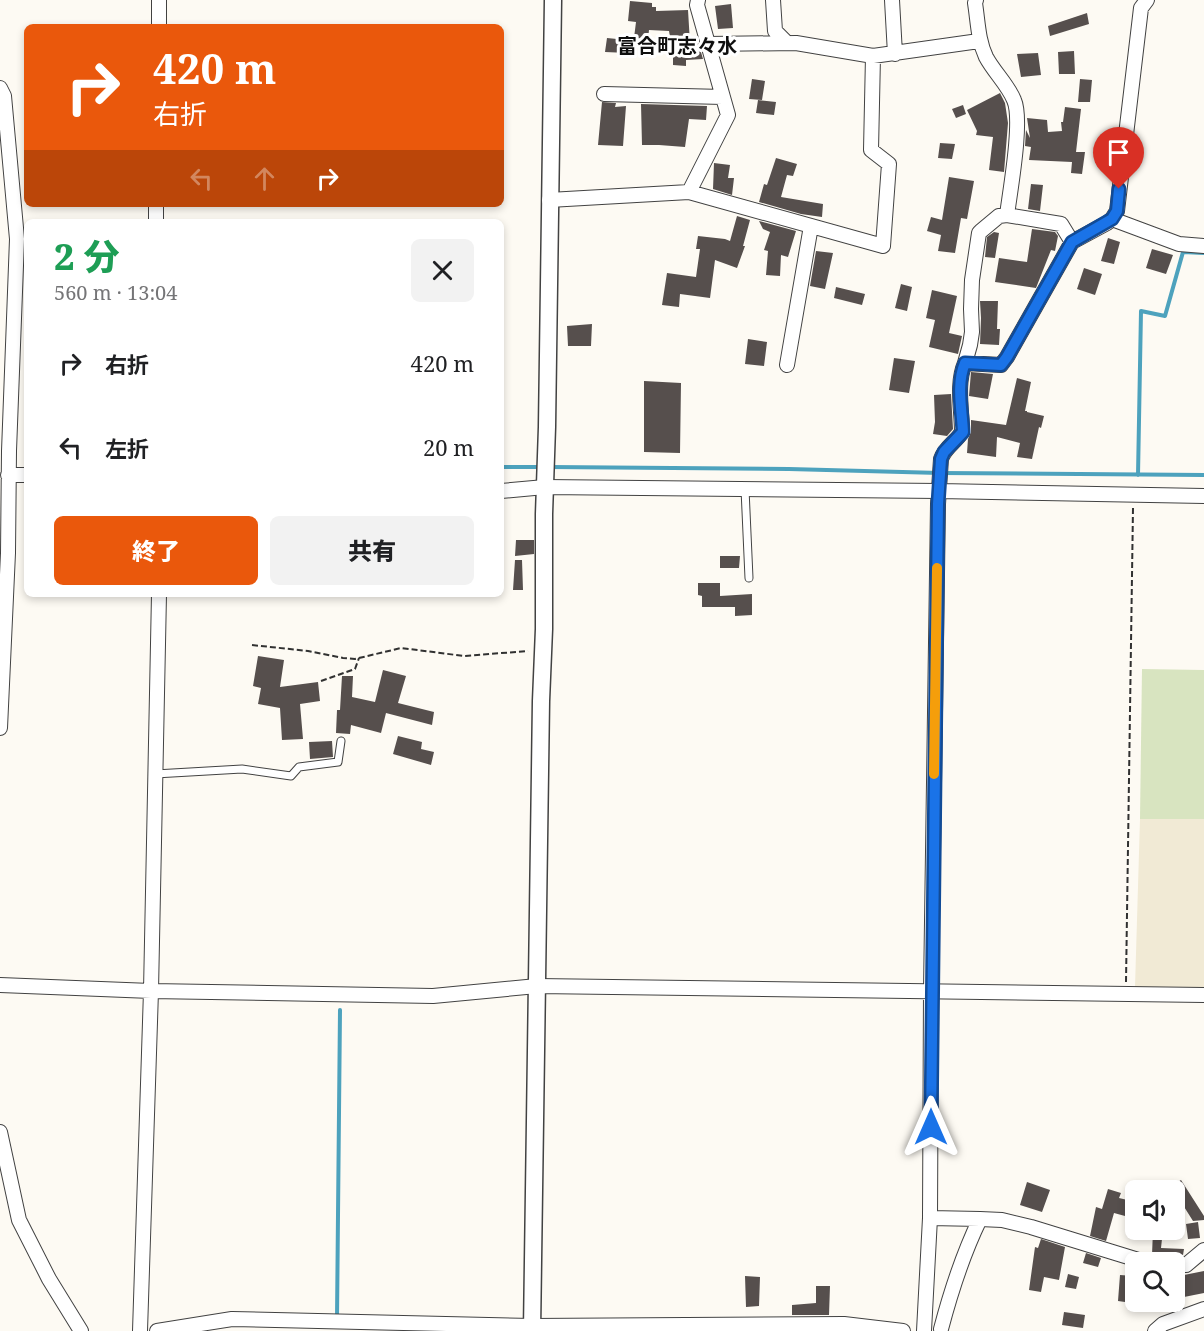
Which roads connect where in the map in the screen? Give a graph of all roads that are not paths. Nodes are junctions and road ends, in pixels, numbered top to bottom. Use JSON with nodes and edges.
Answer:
{"nodes":[{"id":1,"x":159,"y":0,"type":"edge"},
{"id":2,"x":553,"y":0,"type":"edge"},
{"id":3,"x":698,"y":0,"type":"edge"},
{"id":4,"x":773,"y":0,"type":"edge"},
{"id":5,"x":892,"y":0,"type":"edge"},
{"id":6,"x":976,"y":0,"type":"edge"},
{"id":7,"x":1147,"y":0,"type":"edge"},
{"id":8,"x":159,"y":24,"type":"edge"},
{"id":9,"x":979,"y":41,"type":"junction"},
{"id":10,"x":787,"y":43,"type":"junction"},
{"id":11,"x":708,"y":44,"type":"junction"},
{"id":12,"x":895,"y":54,"type":"junction"},
{"id":13,"x":873,"y":56,"type":"junction"},
{"id":14,"x":0,"y":88,"type":"edge"},
{"id":15,"x":604,"y":94,"type":"dead end"},
{"id":16,"x":723,"y":97,"type":"junction"},
{"id":17,"x":689,"y":192,"type":"junction"},
{"id":18,"x":549,"y":200,"type":"junction"},
{"id":19,"x":1007,"y":215,"type":"junction"},
{"id":20,"x":1112,"y":219,"type":"junction"},
{"id":21,"x":811,"y":226,"type":"junction"},
{"id":22,"x":1072,"y":242,"type":"junction"},
{"id":23,"x":1204,"y":246,"type":"edge"},
{"id":24,"x":965,"y":363,"type":"junction"},
{"id":25,"x":787,"y":365,"type":"dead end"},
{"id":26,"x":8,"y":475,"type":"junction"},
{"id":27,"x":24,"y":475,"type":"edge"},
{"id":28,"x":546,"y":482,"type":"junction"},
{"id":29,"x":939,"y":488,"type":"junction"},
{"id":30,"x":745,"y":489,"type":"junction"},
{"id":31,"x":504,"y":490,"type":"edge"},
{"id":32,"x":1204,"y":496,"type":"edge"},
{"id":33,"x":749,"y":578,"type":"dead end"},
{"id":34,"x":159,"y":597,"type":"edge"},
{"id":35,"x":0,"y":728,"type":"edge"},
{"id":36,"x":341,"y":741,"type":"dead end"},
{"id":37,"x":155,"y":774,"type":"junction"},
{"id":38,"x":0,"y":985,"type":"edge"},
{"id":39,"x":537,"y":986,"type":"junction"},
{"id":40,"x":151,"y":991,"type":"junction"},
{"id":41,"x":931,"y":991,"type":"junction"},
{"id":42,"x":1204,"y":995,"type":"edge"},
{"id":43,"x":0,"y":1132,"type":"edge"},
{"id":44,"x":930,"y":1218,"type":"junction"},
{"id":45,"x":980,"y":1219,"type":"junction"},
{"id":46,"x":1204,"y":1250,"type":"edge"},
{"id":47,"x":1125,"y":1256,"type":"edge"},
{"id":48,"x":1185,"y":1265,"type":"edge"},
{"id":49,"x":1204,"y":1310,"type":"edge"},
{"id":50,"x":532,"y":1329,"type":"edge"},
{"id":51,"x":645,"y":1329,"type":"edge"},
{"id":52,"x":940,"y":1330,"type":"edge"},
{"id":53,"x":81,"y":1331,"type":"edge"},
{"id":54,"x":140,"y":1331,"type":"edge"},
{"id":55,"x":157,"y":1331,"type":"edge"},
{"id":56,"x":903,"y":1331,"type":"edge"},
{"id":57,"x":924,"y":1331,"type":"edge"},
{"id":58,"x":1155,"y":1331,"type":"edge"}],
"edges":[{"from":1,"to":8,"type":"street"},
{"from":2,"to":18,"type":"street"},
{"from":3,"to":11,"type":"street"},
{"from":4,"to":10,"type":"street"},
{"from":5,"to":12,"type":"street"},
{"from":6,"to":9,"type":"street"},
{"from":7,"to":20,"type":"street"},
{"from":9,"to":12,"type":"street"},
{"from":9,"to":19,"type":"street"},
{"from":10,"to":11,"type":"street"},
{"from":10,"to":13,"type":"street"},
{"from":11,"to":16,"type":"street"},
{"from":12,"to":13,"type":"street"},
{"from":13,"to":21,"type":"street"},
{"from":14,"to":26,"type":"street"},
{"from":15,"to":16,"type":"street"},
{"from":16,"to":17,"type":"street"},
{"from":17,"to":18,"type":"street"},
{"from":17,"to":21,"type":"street"},
{"from":18,"to":28,"type":"street"},
{"from":19,"to":22,"type":"street"},
{"from":19,"to":24,"type":"street"},
{"from":20,"to":22,"type":"street"},
{"from":20,"to":23,"type":"street"},
{"from":21,"to":25,"type":"street"},
{"from":22,"to":24,"type":"street"},
{"from":24,"to":29,"type":"street"},
{"from":26,"to":27,"type":"street"},
{"from":26,"to":35,"type":"street"},
{"from":28,"to":30,"type":"street"},
{"from":28,"to":31,"type":"street"},
{"from":28,"to":39,"type":"street"},
{"from":29,"to":30,"type":"street"},
{"from":29,"to":32,"type":"street"},
{"from":29,"to":41,"type":"street"},
{"from":30,"to":33,"type":"lane"},
{"from":34,"to":37,"type":"street"},
{"from":36,"to":37,"type":"lane"},
{"from":37,"to":40,"type":"street"},
{"from":38,"to":40,"type":"street"},
{"from":39,"to":40,"type":"street"},
{"from":39,"to":41,"type":"street"},
{"from":39,"to":50,"type":"street"},
{"from":40,"to":54,"type":"street"},
{"from":41,"to":42,"type":"street"},
{"from":41,"to":44,"type":"street"},
{"from":43,"to":53,"type":"street"},
{"from":44,"to":45,"type":"street"},
{"from":44,"to":57,"type":"street"},
{"from":45,"to":47,"type":"street"},
{"from":45,"to":52,"type":"street"},
{"from":46,"to":48,"type":"street"},
{"from":49,"to":58,"type":"street"},
{"from":50,"to":51,"type":"street"},
{"from":50,"to":55,"type":"street"},
{"from":51,"to":56,"type":"street"}]}
